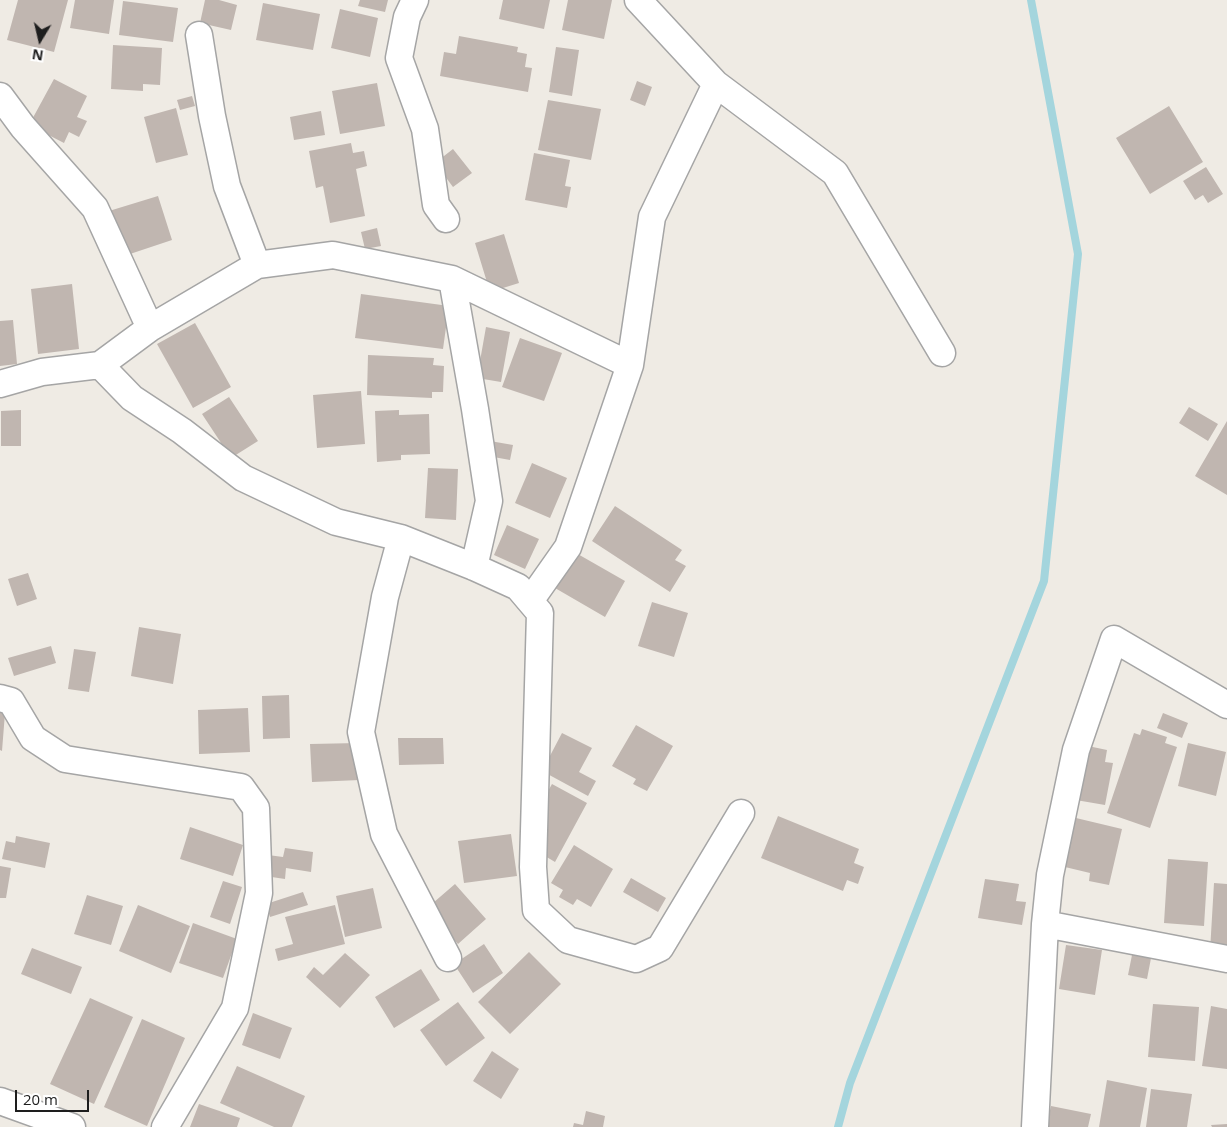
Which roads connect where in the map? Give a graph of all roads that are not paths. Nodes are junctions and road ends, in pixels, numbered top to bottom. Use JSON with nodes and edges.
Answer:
{"nodes":[{"id":1,"x":415,"y":0,"type":"edge"},
{"id":2,"x":638,"y":0,"type":"edge"},
{"id":3,"x":200,"y":35,"type":"dead end"},
{"id":4,"x":716,"y":84,"type":"junction"},
{"id":5,"x":0,"y":96,"type":"edge"},
{"id":6,"x":446,"y":219,"type":"dead end"},
{"id":7,"x":257,"y":265,"type":"junction"},
{"id":8,"x":452,"y":279,"type":"junction"},
{"id":9,"x":150,"y":328,"type":"junction"},
{"id":10,"x":942,"y":353,"type":"dead end"},
{"id":11,"x":100,"y":365,"type":"junction"},
{"id":12,"x":630,"y":365,"type":"junction"},
{"id":13,"x":0,"y":384,"type":"edge"},
{"id":14,"x":401,"y":538,"type":"junction"},
{"id":15,"x":474,"y":567,"type":"junction"},
{"id":16,"x":530,"y":601,"type":"junction"},
{"id":17,"x":0,"y":698,"type":"edge"},
{"id":18,"x":1227,"y":705,"type":"edge"},
{"id":19,"x":741,"y":814,"type":"dead end"},
{"id":20,"x":1045,"y":924,"type":"junction"},
{"id":21,"x":448,"y":958,"type":"dead end"},
{"id":22,"x":1227,"y":959,"type":"edge"},
{"id":23,"x":0,"y":1101,"type":"edge"},
{"id":24,"x":72,"y":1127,"type":"edge"},
{"id":25,"x":165,"y":1127,"type":"edge"},
{"id":26,"x":1035,"y":1127,"type":"edge"}],
"edges":[{"from":1,"to":6,"type":"street"},
{"from":2,"to":4,"type":"street"},
{"from":3,"to":7,"type":"street"},
{"from":4,"to":10,"type":"street"},
{"from":4,"to":12,"type":"street"},
{"from":5,"to":9,"type":"street"},
{"from":7,"to":8,"type":"street"},
{"from":7,"to":9,"type":"street"},
{"from":8,"to":12,"type":"street"},
{"from":8,"to":15,"type":"street"},
{"from":9,"to":11,"type":"street"},
{"from":11,"to":13,"type":"street"},
{"from":11,"to":14,"type":"street"},
{"from":12,"to":16,"type":"street"},
{"from":14,"to":15,"type":"street"},
{"from":14,"to":21,"type":"street"},
{"from":15,"to":16,"type":"street"},
{"from":16,"to":19,"type":"street"},
{"from":17,"to":25,"type":"street"},
{"from":18,"to":20,"type":"street"},
{"from":20,"to":22,"type":"street"},
{"from":20,"to":26,"type":"street"},
{"from":23,"to":24,"type":"street"}]}
